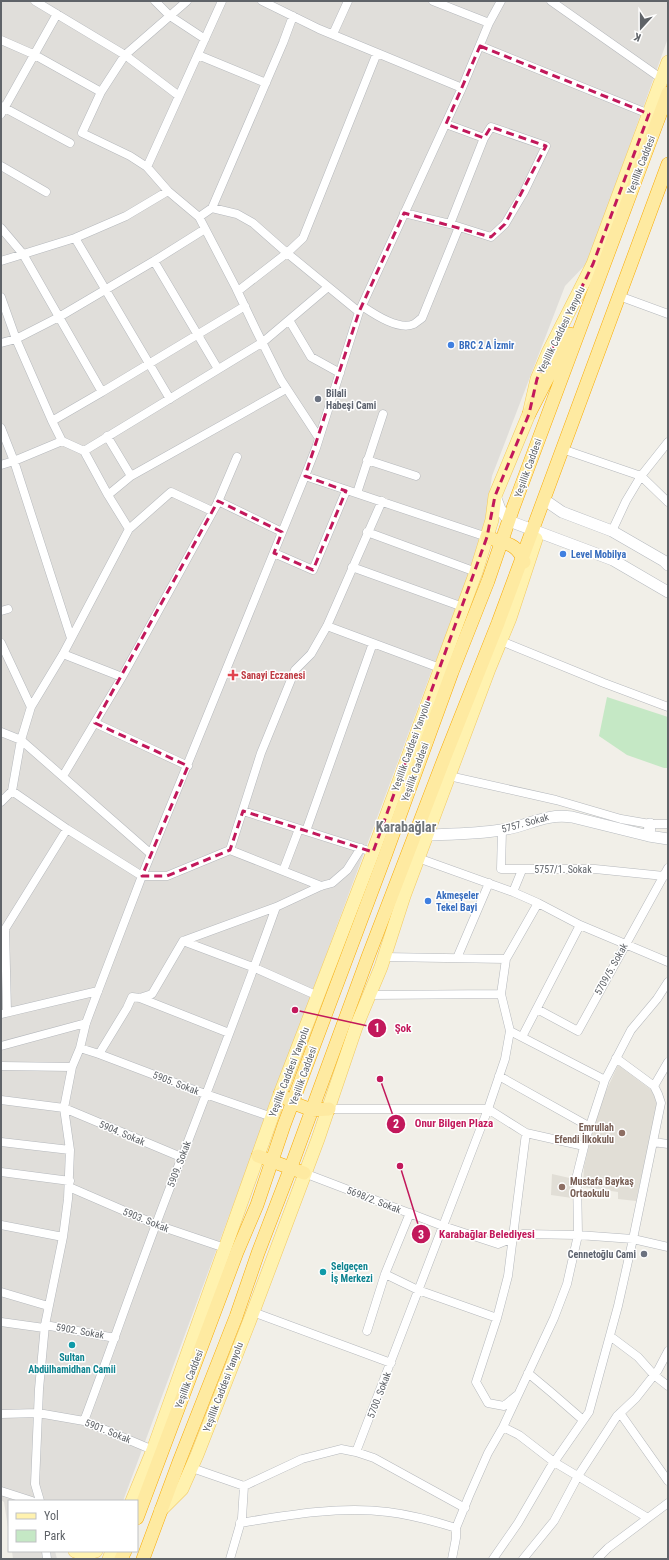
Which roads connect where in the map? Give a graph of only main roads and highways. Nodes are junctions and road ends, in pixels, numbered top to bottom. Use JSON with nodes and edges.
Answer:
{"nodes":[{"id":1,"x":668,"y":62,"type":"edge"},
{"id":2,"x":668,"y":93,"type":"edge"},
{"id":3,"x":667,"y":172,"type":"edge"},
{"id":4,"x":583,"y":319,"type":"junction"},
{"id":5,"x":529,"y":414,"type":"junction"},
{"id":6,"x":547,"y":489,"type":"junction"},
{"id":7,"x":495,"y":496,"type":"junction"},
{"id":8,"x":548,"y":503,"type":"junction"},
{"id":9,"x":509,"y":521,"type":"junction"},
{"id":10,"x":535,"y":531,"type":"junction"},
{"id":11,"x":487,"y":537,"type":"junction"},
{"id":12,"x":501,"y":542,"type":"junction"},
{"id":13,"x":524,"y":562,"type":"junction"},
{"id":14,"x":668,"y":565,"type":"edge"},
{"id":15,"x":668,"y":592,"type":"edge"},
{"id":16,"x":650,"y":824,"type":"road end"},
{"id":17,"x":427,"y":835,"type":"junction"},
{"id":18,"x":649,"y":836,"type":"junction"},
{"id":19,"x":668,"y":839,"type":"edge"},
{"id":20,"x":280,"y":1094,"type":"junction"},
{"id":21,"x":292,"y":1103,"type":"junction"},
{"id":22,"x":329,"y":1109,"type":"junction"},
{"id":23,"x":312,"y":1110,"type":"junction"},
{"id":24,"x":258,"y":1156,"type":"junction"},
{"id":25,"x":272,"y":1161,"type":"junction"},
{"id":26,"x":291,"y":1167,"type":"junction"},
{"id":27,"x":304,"y":1173,"type":"junction"},
{"id":28,"x":132,"y":1500,"type":"edge"},
{"id":29,"x":161,"y":1510,"type":"junction"},
{"id":30,"x":138,"y":1515,"type":"edge"},
{"id":31,"x":78,"y":1552,"type":"edge"},
{"id":32,"x":92,"y":1552,"type":"edge"},
{"id":33,"x":143,"y":1559,"type":"edge"}],
"edges":[{"from":1,"to":5,"type":"main road","name":"Yeşillik Caddesi Yanyolu"},
{"from":2,"to":4,"type":"highway","name":"Yeşillik Caddesi"},
{"from":3,"to":6,"type":"highway","name":"Yeşillik Caddesi"},
{"from":4,"to":5,"type":"highway"},
{"from":4,"to":9,"type":"highway","name":"Yeşillik Caddesi"},
{"from":5,"to":7,"type":"main road","name":"Yeşillik Caddesi Yanyolu"},
{"from":6,"to":8,"type":"main road"},
{"from":6,"to":10,"type":"highway","name":"Yeşillik Caddesi"},
{"from":7,"to":9,"type":"main road"},
{"from":7,"to":11,"type":"main road","name":"Yeşillik Caddesi Yanyolu"},
{"from":8,"to":10,"type":"main road"},
{"from":8,"to":14,"type":"main road"},
{"from":9,"to":10,"type":"main road"},
{"from":9,"to":12,"type":"highway","name":"Yeşillik Caddesi"},
{"from":10,"to":13,"type":"highway","name":"Yeşillik Caddesi"},
{"from":10,"to":15,"type":"main road"},
{"from":11,"to":12,"type":"highway"},
{"from":11,"to":20,"type":"main road","name":"Yeşillik Caddesi Yanyolu"},
{"from":12,"to":13,"type":"highway"},
{"from":12,"to":21,"type":"highway","name":"Yeşillik Caddesi"},
{"from":13,"to":17,"type":"main road","name":"Yeşillik Caddesi Yanyolu"},
{"from":13,"to":23,"type":"highway","name":"Yeşillik Caddesi"},
{"from":16,"to":18,"type":"main road"},
{"from":17,"to":18,"type":"main road","name":"5757. Sokak"},
{"from":17,"to":22,"type":"main road","name":"Yeşillik Caddesi Yanyolu"},
{"from":18,"to":19,"type":"main road","name":"5757. Sokak"},
{"from":20,"to":21,"type":"highway"},
{"from":20,"to":24,"type":"main road","name":"Yeşillik Caddesi Yanyolu"},
{"from":21,"to":23,"type":"highway"},
{"from":21,"to":25,"type":"highway","name":"Yeşillik Caddesi"},
{"from":22,"to":23,"type":"highway"},
{"from":22,"to":27,"type":"main road","name":"Yeşillik Caddesi Yanyolu"},
{"from":23,"to":26,"type":"highway","name":"Yeşillik Caddesi"},
{"from":24,"to":25,"type":"highway"},
{"from":24,"to":28,"type":"main road","name":"Yeşillik Caddesi Yanyolu"},
{"from":25,"to":26,"type":"highway"},
{"from":25,"to":30,"type":"highway","name":"Yeşillik Caddesi"},
{"from":26,"to":27,"type":"highway"},
{"from":26,"to":29,"type":"highway","name":"Yeşillik Caddesi"},
{"from":27,"to":29,"type":"main road","name":"Yeşillik Caddesi Yanyolu"},
{"from":29,"to":33,"type":"highway","name":"Yeşillik Caddesi"},
{"from":31,"to":32,"type":"main road"}]}
